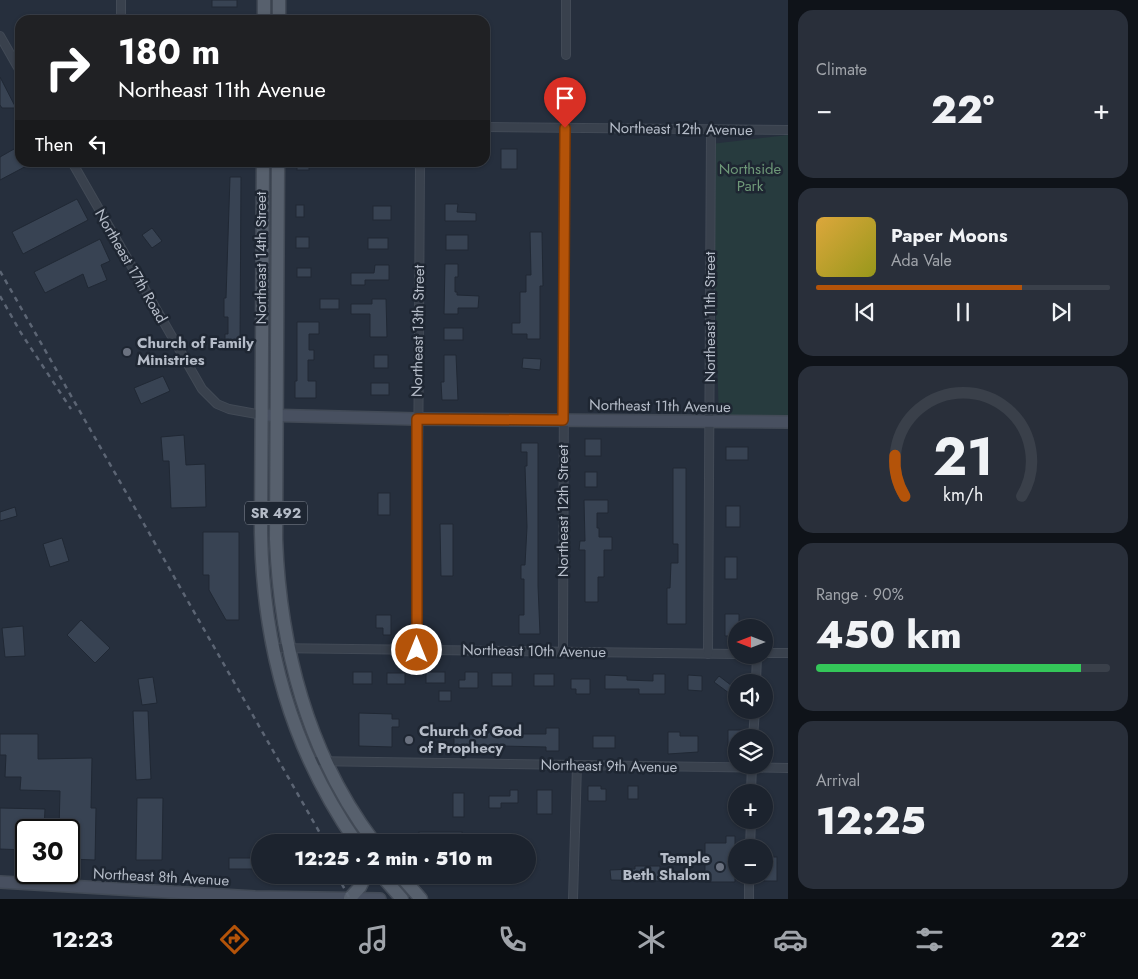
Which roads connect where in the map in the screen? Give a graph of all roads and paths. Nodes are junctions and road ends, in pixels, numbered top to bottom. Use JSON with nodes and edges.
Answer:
{"nodes":[{"id":1,"x":121,"y":0,"type":"edge"},
{"id":2,"x":264,"y":0,"type":"edge"},
{"id":3,"x":279,"y":0,"type":"edge"},
{"id":4,"x":566,"y":0,"type":"edge"},
{"id":5,"x":121,"y":15,"type":"edge"},
{"id":6,"x":264,"y":15,"type":"edge"},
{"id":7,"x":279,"y":15,"type":"edge"},
{"id":8,"x":0,"y":36,"type":"edge"},
{"id":9,"x":566,"y":55,"type":"dead end"},
{"id":10,"x":15,"y":62,"type":"edge"},
{"id":11,"x":565,"y":101,"type":"dead end"},
{"id":12,"x":490,"y":127,"type":"edge"},
{"id":13,"x":565,"y":128,"type":"junction"},
{"id":14,"x":711,"y":130,"type":"junction"},
{"id":15,"x":788,"y":130,"type":"edge"},
{"id":16,"x":75,"y":167,"type":"edge"},
{"id":17,"x":263,"y":167,"type":"edge"},
{"id":18,"x":278,"y":167,"type":"edge"},
{"id":19,"x":420,"y":167,"type":"edge"},
{"id":20,"x":262,"y":415,"type":"junction"},
{"id":21,"x":277,"y":416,"type":"junction"},
{"id":22,"x":417,"y":419,"type":"junction"},
{"id":23,"x":563,"y":420,"type":"junction"},
{"id":24,"x":710,"y":422,"type":"junction"},
{"id":25,"x":788,"y":422,"type":"edge"},
{"id":26,"x":272,"y":648,"type":"junction"},
{"id":27,"x":288,"y":648,"type":"junction"},
{"id":28,"x":417,"y":650,"type":"junction"},
{"id":29,"x":563,"y":651,"type":"junction"},
{"id":30,"x":773,"y":653,"type":"edge"},
{"id":31,"x":788,"y":653,"type":"edge"},
{"id":32,"x":708,"y":654,"type":"junction"},
{"id":33,"x":728,"y":654,"type":"edge"},
{"id":34,"x":310,"y":761,"type":"junction"},
{"id":35,"x":326,"y":761,"type":"junction"},
{"id":36,"x":576,"y":765,"type":"junction"},
{"id":37,"x":728,"y":766,"type":"edge"},
{"id":38,"x":773,"y":767,"type":"edge"},
{"id":39,"x":788,"y":768,"type":"edge"},
{"id":40,"x":351,"y":834,"type":"edge"},
{"id":41,"x":369,"y":834,"type":"edge"},
{"id":42,"x":0,"y":882,"type":"edge"},
{"id":43,"x":362,"y":884,"type":"edge"},
{"id":44,"x":390,"y":884,"type":"edge"},
{"id":45,"x":408,"y":884,"type":"edge"},
{"id":46,"x":749,"y":884,"type":"edge"},
{"id":47,"x":255,"y":898,"type":"edge"},
{"id":48,"x":350,"y":898,"type":"edge"},
{"id":49,"x":380,"y":899,"type":"edge"},
{"id":50,"x":402,"y":899,"type":"edge"},
{"id":51,"x":421,"y":899,"type":"edge"},
{"id":52,"x":573,"y":899,"type":"edge"},
{"id":53,"x":749,"y":899,"type":"edge"}],
"edges":[{"from":1,"to":5,"type":"street"},
{"from":2,"to":6,"type":"main road"},
{"from":3,"to":7,"type":"main road"},
{"from":4,"to":9,"type":"street"},
{"from":8,"to":10,"type":"street"},
{"from":11,"to":13,"type":"street","name":"Northeast 12th Street"},
{"from":12,"to":13,"type":"street","name":"Northeast 12th Avenue"},
{"from":13,"to":14,"type":"street","name":"Northeast 12th Avenue"},
{"from":13,"to":23,"type":"street","name":"Northeast 12th Street"},
{"from":14,"to":15,"type":"street","name":"Northeast 12th Avenue"},
{"from":14,"to":24,"type":"street","name":"Northeast 11th Street"},
{"from":16,"to":20,"type":"street","name":"Northeast 17th Road"},
{"from":17,"to":20,"type":"main road","name":"Northeast 14th Street","number":"SR 492"},
{"from":18,"to":21,"type":"main road","name":"Northeast 14th Street","number":"SR 492"},
{"from":19,"to":22,"type":"street","name":"Northeast 13th Street"},
{"from":20,"to":21,"type":"street","name":"Northeast 11th Avenue"},
{"from":20,"to":26,"type":"main road","name":"Northeast 14th Street","number":"SR 492"},
{"from":21,"to":22,"type":"street","name":"Northeast 11th Avenue"},
{"from":21,"to":27,"type":"main road","name":"Northeast 14th Street","number":"SR 492"},
{"from":22,"to":23,"type":"street","name":"Northeast 11th Avenue"},
{"from":22,"to":28,"type":"street","name":"Northeast 13th Street"},
{"from":23,"to":24,"type":"street","name":"Northeast 11th Avenue"},
{"from":23,"to":29,"type":"street","name":"Northeast 12th Street"},
{"from":24,"to":25,"type":"street","name":"Northeast 11th Avenue"},
{"from":24,"to":32,"type":"street","name":"Northeast 11th Street"},
{"from":26,"to":27,"type":"street","name":"Northeast 10th Avenue"},
{"from":26,"to":34,"type":"main road","name":"Northeast 14th Street","number":"SR 492"},
{"from":27,"to":28,"type":"street","name":"Northeast 10th Avenue"},
{"from":27,"to":35,"type":"main road","name":"Northeast 14th Street","number":"SR 492"},
{"from":28,"to":29,"type":"street","name":"Northeast 10th Avenue"},
{"from":29,"to":32,"type":"street","name":"Northeast 10th Avenue"},
{"from":30,"to":31,"type":"street"},
{"from":32,"to":33,"type":"street","name":"Northeast 10th Avenue"},
{"from":34,"to":35,"type":"street","name":"Northeast 9th Avenue"},
{"from":34,"to":40,"type":"main road","name":"Northeast 14th Street","number":"SR 492"},
{"from":35,"to":36,"type":"street","name":"Northeast 9th Avenue"},
{"from":35,"to":41,"type":"main road","name":"Northeast 14th Street","number":"SR 492"},
{"from":36,"to":37,"type":"street","name":"Northeast 9th Avenue"},
{"from":36,"to":52,"type":"street"},
{"from":38,"to":39,"type":"street","name":"Northeast 9th Avenue"},
{"from":42,"to":47,"type":"street","name":"Northeast 8th Avenue"},
{"from":43,"to":48,"type":"main road"},
{"from":44,"to":50,"type":"main road"},
{"from":45,"to":51,"type":"main road"},
{"from":46,"to":53,"type":"street"},
{"from":47,"to":48,"type":"street","name":"Northeast 8th Avenue"},
{"from":48,"to":49,"type":"street","name":"Northeast 8th Avenue"}]}
